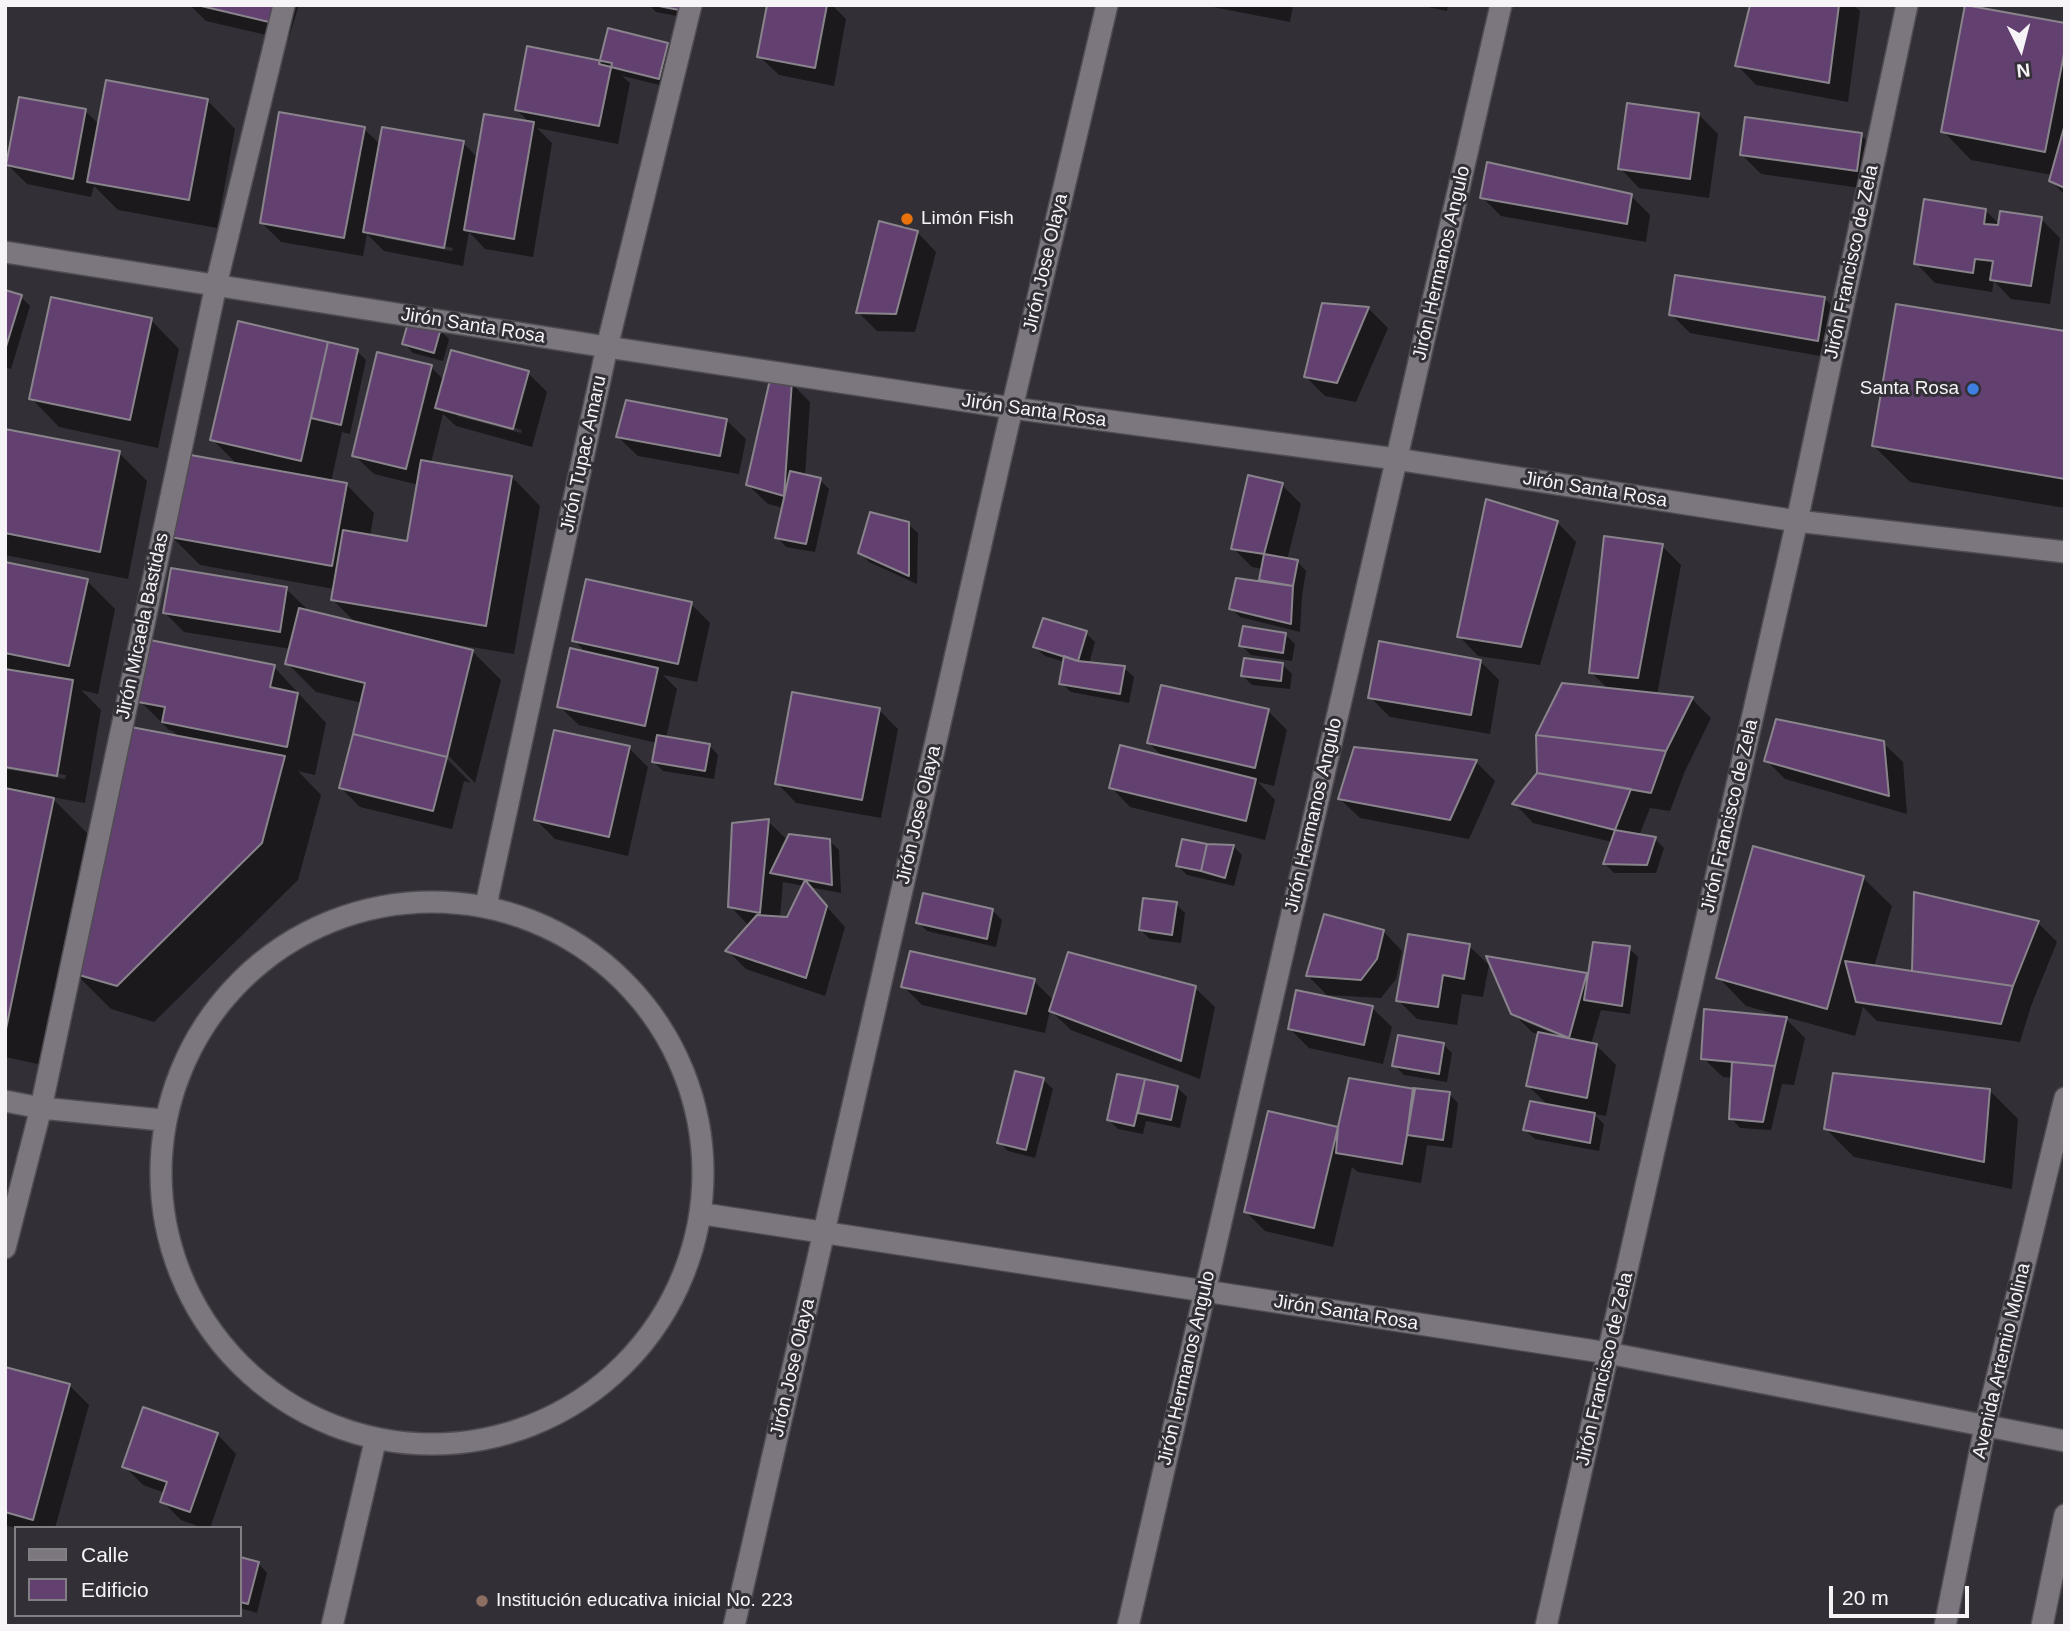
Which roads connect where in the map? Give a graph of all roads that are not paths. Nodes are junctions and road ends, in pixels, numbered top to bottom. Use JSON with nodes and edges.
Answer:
{"nodes":[{"id":1,"x":284,"y":5,"type":"edge"},
{"id":2,"x":691,"y":5,"type":"edge"},
{"id":3,"x":1107,"y":5,"type":"edge"},
{"id":4,"x":1501,"y":5,"type":"edge"},
{"id":5,"x":1908,"y":5,"type":"edge"},
{"id":6,"x":5,"y":251,"type":"edge"},
{"id":7,"x":216,"y":285,"type":"junction"},
{"id":8,"x":607,"y":347,"type":"junction"},
{"id":9,"x":1012,"y":408,"type":"junction"},
{"id":10,"x":1396,"y":459,"type":"junction"},
{"id":11,"x":1797,"y":521,"type":"junction"},
{"id":12,"x":2065,"y":552,"type":"edge"},
{"id":13,"x":486,"y":905,"type":"junction"},
{"id":14,"x":2065,"y":1098,"type":"edge"},
{"id":15,"x":5,"y":1101,"type":"edge"},
{"id":16,"x":41,"y":1108,"type":"junction"},
{"id":17,"x":162,"y":1120,"type":"junction"},
{"id":18,"x":704,"y":1214,"type":"junction"},
{"id":19,"x":824,"y":1233,"type":"junction"},
{"id":20,"x":5,"y":1248,"type":"edge"},
{"id":21,"x":1205,"y":1292,"type":"junction"},
{"id":22,"x":1608,"y":1353,"type":"junction"},
{"id":23,"x":1985,"y":1427,"type":"junction"},
{"id":24,"x":375,"y":1441,"type":"junction"},
{"id":25,"x":2065,"y":1441,"type":"edge"},
{"id":26,"x":2065,"y":1515,"type":"edge"},
{"id":27,"x":332,"y":1626,"type":"edge"},
{"id":28,"x":734,"y":1626,"type":"edge"},
{"id":29,"x":1128,"y":1626,"type":"edge"},
{"id":30,"x":1546,"y":1626,"type":"edge"},
{"id":31,"x":1945,"y":1626,"type":"edge"},
{"id":32,"x":2042,"y":1626,"type":"edge"}],
"edges":[{"from":1,"to":7,"type":"street","name":"Jirón Micaela Bastidas"},
{"from":2,"to":8,"type":"street","name":"Jirón Tupac Amaru"},
{"from":3,"to":9,"type":"street","name":"Jirón Jose Olaya"},
{"from":4,"to":10,"type":"street","name":"Jirón Hermanos Angulo"},
{"from":5,"to":11,"type":"street","name":"Jirón Francisco de Zela"},
{"from":6,"to":7,"type":"street","name":"Jirón Santa Rosa"},
{"from":7,"to":8,"type":"street","name":"Jirón Santa Rosa"},
{"from":7,"to":16,"type":"street","name":"Jirón Micaela Bastidas"},
{"from":8,"to":9,"type":"street","name":"Jirón Santa Rosa"},
{"from":8,"to":13,"type":"street","name":"Jirón Tupac Amaru"},
{"from":9,"to":10,"type":"street","name":"Jirón Santa Rosa"},
{"from":9,"to":19,"type":"street","name":"Jirón Jose Olaya"},
{"from":10,"to":11,"type":"street","name":"Jirón Santa Rosa"},
{"from":10,"to":21,"type":"street","name":"Jirón Hermanos Angulo"},
{"from":11,"to":12,"type":"street","name":"Jirón Santa Rosa"},
{"from":11,"to":22,"type":"street","name":"Jirón Francisco de Zela"},
{"from":13,"to":17,"type":"street"},
{"from":13,"to":18,"type":"street"},
{"from":14,"to":23,"type":"street","name":"Avenida Artemio Molina"},
{"from":15,"to":16,"type":"street"},
{"from":16,"to":17,"type":"street"},
{"from":16,"to":20,"type":"street","name":"Jirón Micaela Bastidas"},
{"from":17,"to":24,"type":"street"},
{"from":18,"to":19,"type":"street","name":"Jirón Santa Rosa"},
{"from":18,"to":24,"type":"street"},
{"from":19,"to":21,"type":"street","name":"Jirón Santa Rosa"},
{"from":19,"to":28,"type":"street","name":"Jirón Jose Olaya"},
{"from":21,"to":22,"type":"street","name":"Jirón Santa Rosa"},
{"from":21,"to":29,"type":"street","name":"Jirón Hermanos Angulo"},
{"from":22,"to":23,"type":"street","name":"Jirón Santa Rosa"},
{"from":22,"to":30,"type":"street","name":"Jirón Francisco de Zela"},
{"from":23,"to":25,"type":"street","name":"Jirón Santa Rosa"},
{"from":23,"to":31,"type":"street","name":"Avenida Artemio Molina"},
{"from":24,"to":27,"type":"street"},
{"from":26,"to":32,"type":"street"}]}
